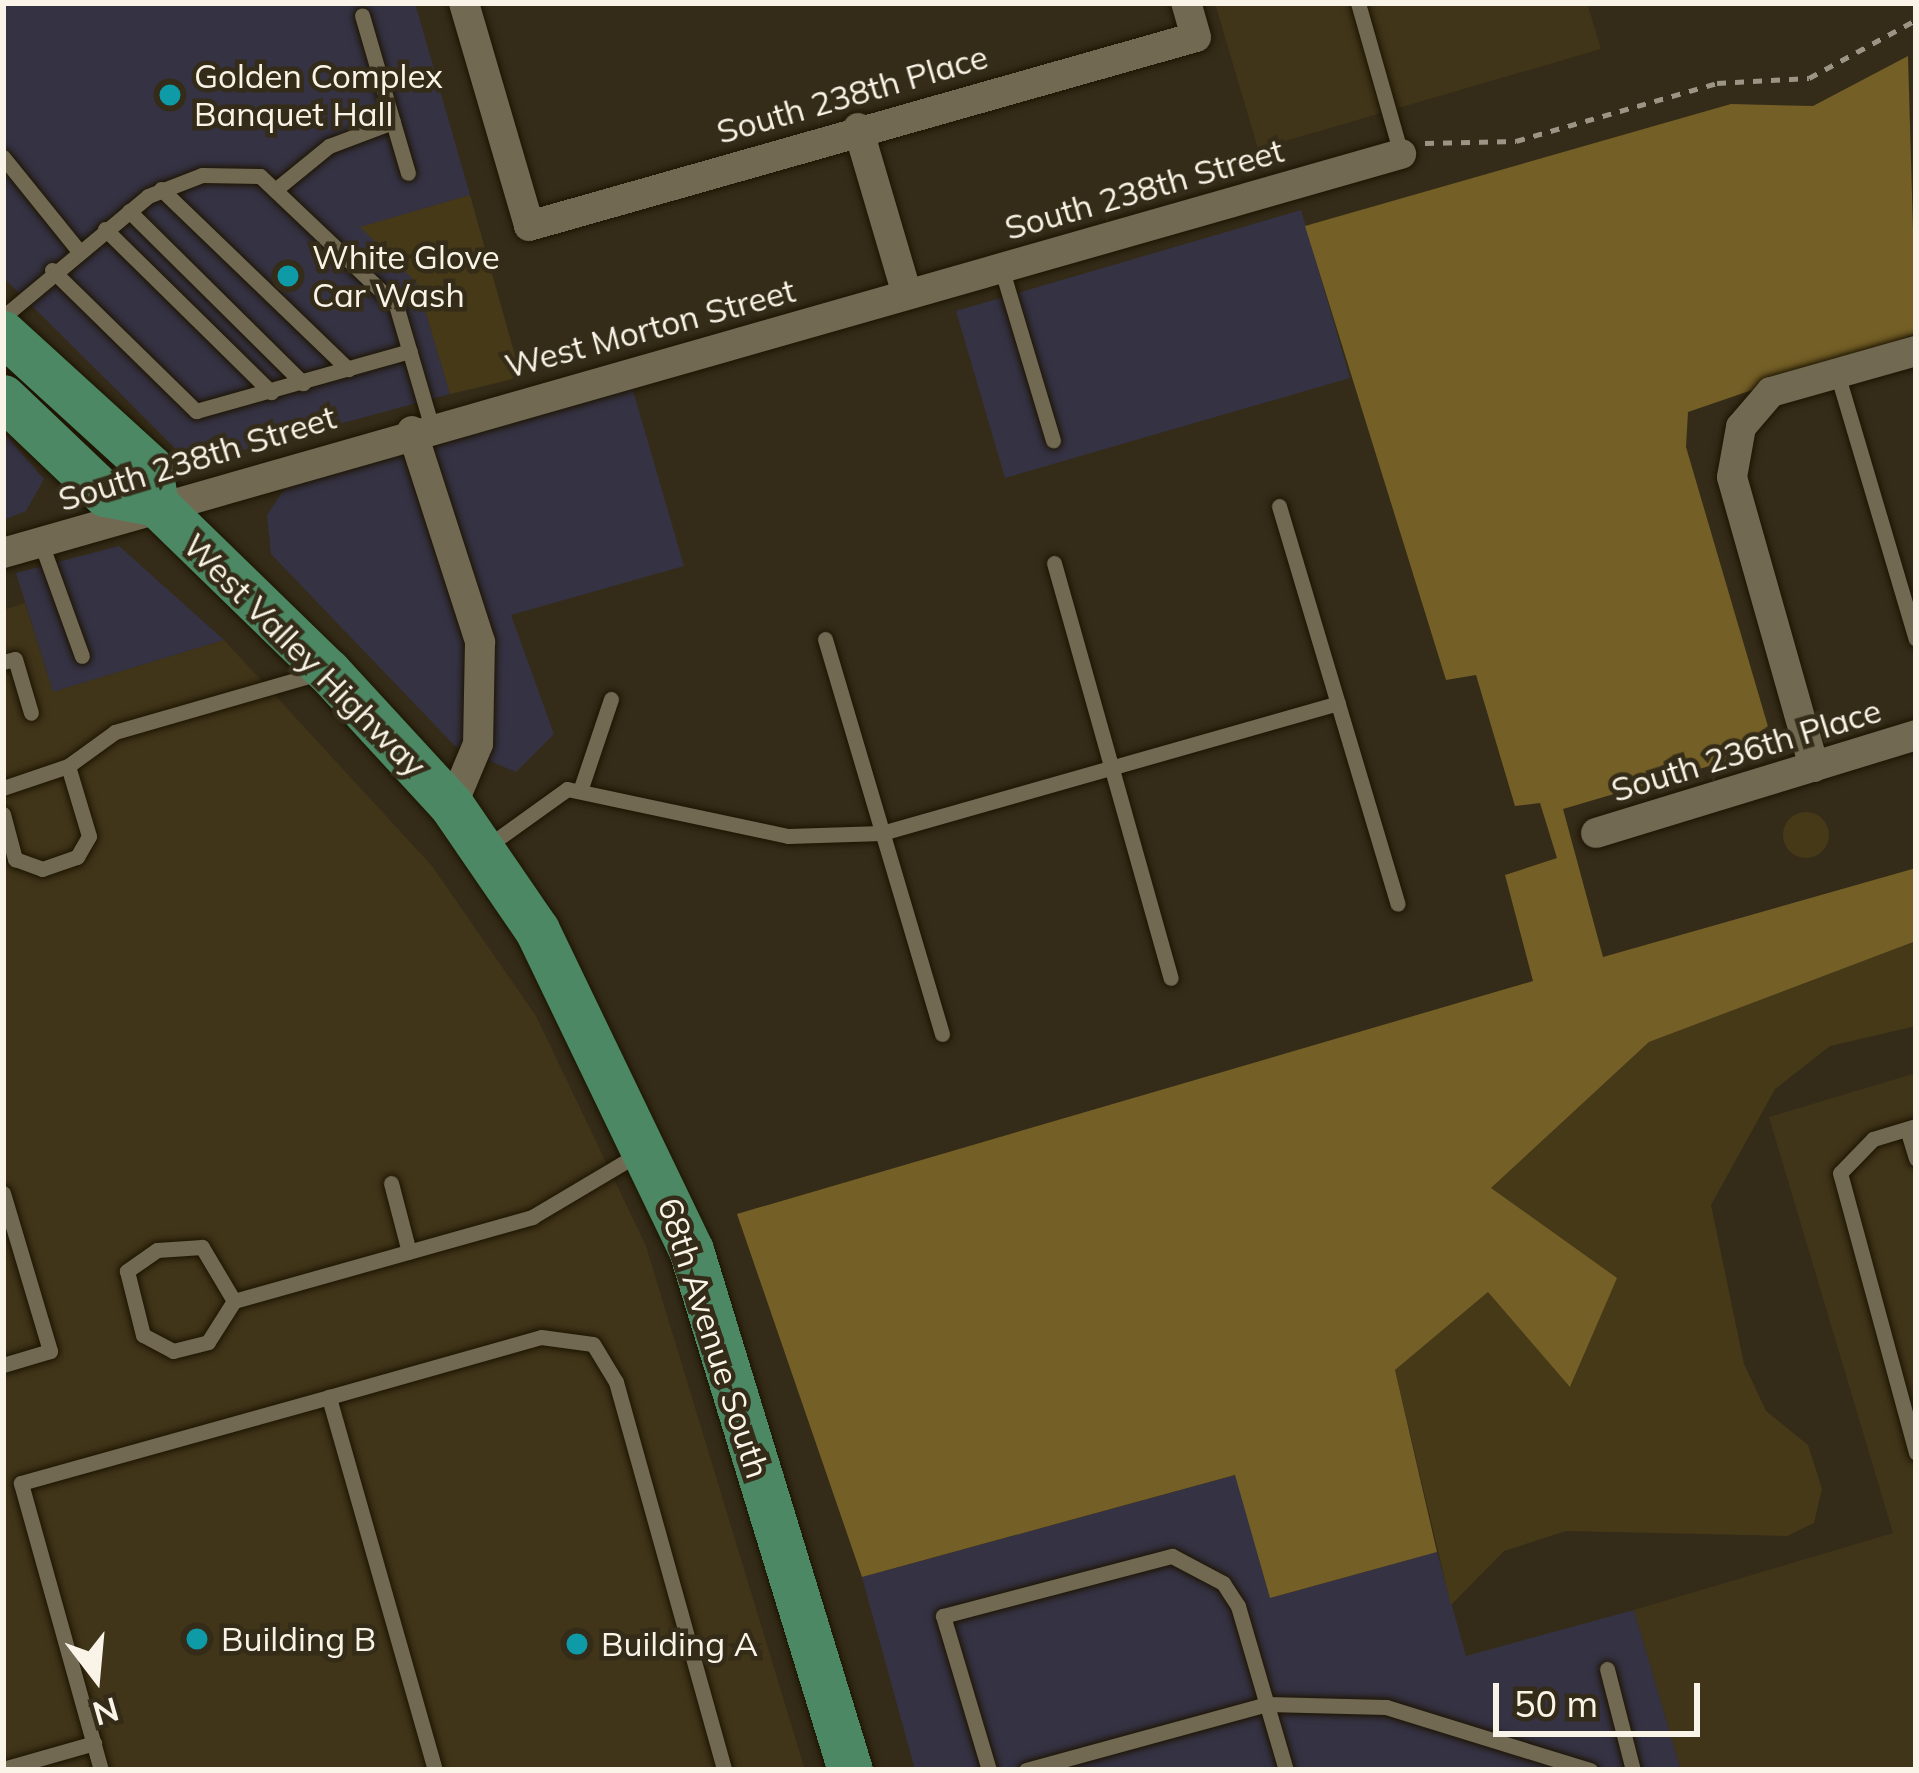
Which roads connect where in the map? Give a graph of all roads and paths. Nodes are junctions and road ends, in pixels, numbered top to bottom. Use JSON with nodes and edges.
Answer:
{"nodes":[{"id":1,"x":464,"y":3,"type":"edge"},
{"id":2,"x":1186,"y":3,"type":"edge"},
{"id":3,"x":1358,"y":3,"type":"edge"},
{"id":4,"x":362,"y":15,"type":"dead end"},
{"id":5,"x":1916,"y":20,"type":"edge"},
{"id":6,"x":393,"y":122,"type":"junction"},
{"id":7,"x":858,"y":128,"type":"junction"},
{"id":8,"x":1399,"y":149,"type":"junction"},
{"id":9,"x":3,"y":157,"type":"edge"},
{"id":10,"x":408,"y":173,"type":"dead end"},
{"id":11,"x":161,"y":189,"type":"junction"},
{"id":12,"x":275,"y":190,"type":"junction"},
{"id":13,"x":129,"y":211,"type":"junction"},
{"id":14,"x":105,"y":230,"type":"junction"},
{"id":15,"x":78,"y":250,"type":"junction"},
{"id":16,"x":1001,"y":267,"type":"junction"},
{"id":17,"x":52,"y":270,"type":"junction"},
{"id":18,"x":907,"y":294,"type":"junction"},
{"id":19,"x":3,"y":317,"type":"edge"},
{"id":20,"x":3,"y":333,"type":"edge"},
{"id":21,"x":1916,"y":350,"type":"edge"},
{"id":22,"x":410,"y":351,"type":"junction"},
{"id":23,"x":348,"y":370,"type":"junction"},
{"id":24,"x":1838,"y":373,"type":"junction"},
{"id":25,"x":303,"y":383,"type":"junction"},
{"id":26,"x":271,"y":392,"type":"junction"},
{"id":27,"x":3,"y":397,"type":"edge"},
{"id":28,"x":421,"y":428,"type":"junction"},
{"id":29,"x":1053,"y":440,"type":"dead end"},
{"id":30,"x":156,"y":504,"type":"junction"},
{"id":31,"x":1279,"y":506,"type":"dead end"},
{"id":32,"x":41,"y":543,"type":"junction"},
{"id":33,"x":3,"y":553,"type":"edge"},
{"id":34,"x":1054,"y":563,"type":"dead end"},
{"id":35,"x":825,"y":639,"type":"dead end"},
{"id":36,"x":1916,"y":639,"type":"edge"},
{"id":37,"x":82,"y":656,"type":"dead end"},
{"id":38,"x":3,"y":662,"type":"edge"},
{"id":39,"x":328,"y":671,"type":"junction"},
{"id":40,"x":611,"y":698,"type":"dead end"},
{"id":41,"x":1338,"y":703,"type":"junction"},
{"id":42,"x":31,"y":713,"type":"dead end"},
{"id":43,"x":1916,"y":735,"type":"edge"},
{"id":44,"x":68,"y":766,"type":"junction"},
{"id":45,"x":1112,"y":766,"type":"junction"},
{"id":46,"x":1814,"y":766,"type":"junction"},
{"id":47,"x":3,"y":788,"type":"edge"},
{"id":48,"x":581,"y":788,"type":"junction"},
{"id":49,"x":452,"y":806,"type":"junction"},
{"id":50,"x":3,"y":814,"type":"edge"},
{"id":51,"x":882,"y":833,"type":"junction"},
{"id":52,"x":1596,"y":833,"type":"dead end"},
{"id":53,"x":482,"y":850,"type":"junction"},
{"id":54,"x":1398,"y":904,"type":"dead end"},
{"id":55,"x":1171,"y":978,"type":"dead end"},
{"id":56,"x":942,"y":1034,"type":"dead end"},
{"id":57,"x":1912,"y":1128,"type":"edge"},
{"id":58,"x":648,"y":1148,"type":"junction"},
{"id":59,"x":1916,"y":1159,"type":"edge"},
{"id":60,"x":391,"y":1183,"type":"dead end"},
{"id":61,"x":3,"y":1193,"type":"edge"},
{"id":62,"x":410,"y":1252,"type":"junction"},
{"id":63,"x":234,"y":1301,"type":"junction"},
{"id":64,"x":3,"y":1365,"type":"edge"},
{"id":65,"x":329,"y":1397,"type":"junction"},
{"id":66,"x":1916,"y":1453,"type":"edge"},
{"id":67,"x":1607,"y":1669,"type":"dead end"},
{"id":68,"x":1267,"y":1704,"type":"junction"},
{"id":69,"x":94,"y":1743,"type":"junction"},
{"id":70,"x":3,"y":1769,"type":"edge"},
{"id":71,"x":101,"y":1770,"type":"edge"},
{"id":72,"x":435,"y":1770,"type":"edge"},
{"id":73,"x":724,"y":1770,"type":"edge"},
{"id":74,"x":850,"y":1770,"type":"edge"},
{"id":75,"x":989,"y":1770,"type":"edge"},
{"id":76,"x":1026,"y":1770,"type":"edge"},
{"id":77,"x":1286,"y":1770,"type":"edge"},
{"id":78,"x":1591,"y":1770,"type":"edge"},
{"id":79,"x":1633,"y":1770,"type":"edge"}],
"edges":[{"from":1,"to":7,"type":"street","name":"South 238th Place"},
{"from":2,"to":7,"type":"street","name":"South 238th Place"},
{"from":3,"to":8,"type":"lane"},
{"from":4,"to":6,"type":"lane"},
{"from":5,"to":8,"type":"path"},
{"from":6,"to":10,"type":"lane"},
{"from":6,"to":12,"type":"lane"},
{"from":7,"to":18,"type":"street"},
{"from":8,"to":16,"type":"street","name":"South 238th Street"},
{"from":9,"to":15,"type":"lane"},
{"from":11,"to":12,"type":"lane"},
{"from":11,"to":13,"type":"lane"},
{"from":11,"to":23,"type":"lane"},
{"from":12,"to":22,"type":"lane"},
{"from":13,"to":14,"type":"lane"},
{"from":13,"to":25,"type":"lane"},
{"from":14,"to":15,"type":"lane"},
{"from":14,"to":26,"type":"lane"},
{"from":15,"to":17,"type":"lane"},
{"from":16,"to":18,"type":"street","name":"South 238th Street"},
{"from":16,"to":29,"type":"lane"},
{"from":17,"to":19,"type":"lane"},
{"from":17,"to":26,"type":"lane"},
{"from":18,"to":28,"type":"street","name":"West Morton Street"},
{"from":20,"to":30,"type":"main road","name":"West Valley Highway"},
{"from":21,"to":24,"type":"street"},
{"from":22,"to":23,"type":"lane"},
{"from":22,"to":28,"type":"lane"},
{"from":23,"to":25,"type":"lane"},
{"from":24,"to":36,"type":"lane"},
{"from":24,"to":46,"type":"street"},
{"from":25,"to":26,"type":"lane"},
{"from":27,"to":30,"type":"main road","name":"West Valley Highway"},
{"from":28,"to":30,"type":"street","name":"South 238th Street"},
{"from":28,"to":49,"type":"street"},
{"from":30,"to":32,"type":"street","name":"South 238th Street"},
{"from":30,"to":39,"type":"main road","name":"West Valley Highway"},
{"from":31,"to":41,"type":"lane"},
{"from":32,"to":33,"type":"street","name":"South 238th Street"},
{"from":32,"to":37,"type":"lane"},
{"from":34,"to":45,"type":"lane"},
{"from":35,"to":51,"type":"lane"},
{"from":38,"to":42,"type":"lane"},
{"from":39,"to":44,"type":"lane"},
{"from":39,"to":49,"type":"main road","name":"West Valley Highway"},
{"from":40,"to":48,"type":"lane"},
{"from":41,"to":45,"type":"lane"},
{"from":41,"to":54,"type":"lane"},
{"from":43,"to":46,"type":"street","name":"South 236th Place"},
{"from":44,"to":47,"type":"lane"},
{"from":44,"to":50,"type":"lane"},
{"from":45,"to":51,"type":"lane"},
{"from":45,"to":55,"type":"lane"},
{"from":46,"to":52,"type":"street","name":"South 236th Place"},
{"from":48,"to":51,"type":"lane"},
{"from":48,"to":53,"type":"lane"},
{"from":49,"to":53,"type":"main road","name":"68th Avenue South"},
{"from":51,"to":56,"type":"lane"},
{"from":53,"to":58,"type":"main road","name":"68th Avenue South"},
{"from":57,"to":59,"type":"lane"},
{"from":57,"to":66,"type":"lane"},
{"from":58,"to":62,"type":"lane"},
{"from":58,"to":74,"type":"main road","name":"68th Avenue South"},
{"from":60,"to":62,"type":"lane"},
{"from":61,"to":64,"type":"lane"},
{"from":62,"to":63,"type":"lane"},
{"from":63,"to":63,"type":"lane"},
{"from":65,"to":69,"type":"lane"},
{"from":65,"to":72,"type":"lane"},
{"from":65,"to":73,"type":"lane"},
{"from":67,"to":79,"type":"lane"},
{"from":68,"to":75,"type":"lane"},
{"from":68,"to":76,"type":"lane"},
{"from":68,"to":77,"type":"lane"},
{"from":68,"to":78,"type":"lane"},
{"from":69,"to":70,"type":"lane"},
{"from":69,"to":71,"type":"lane"}]}
